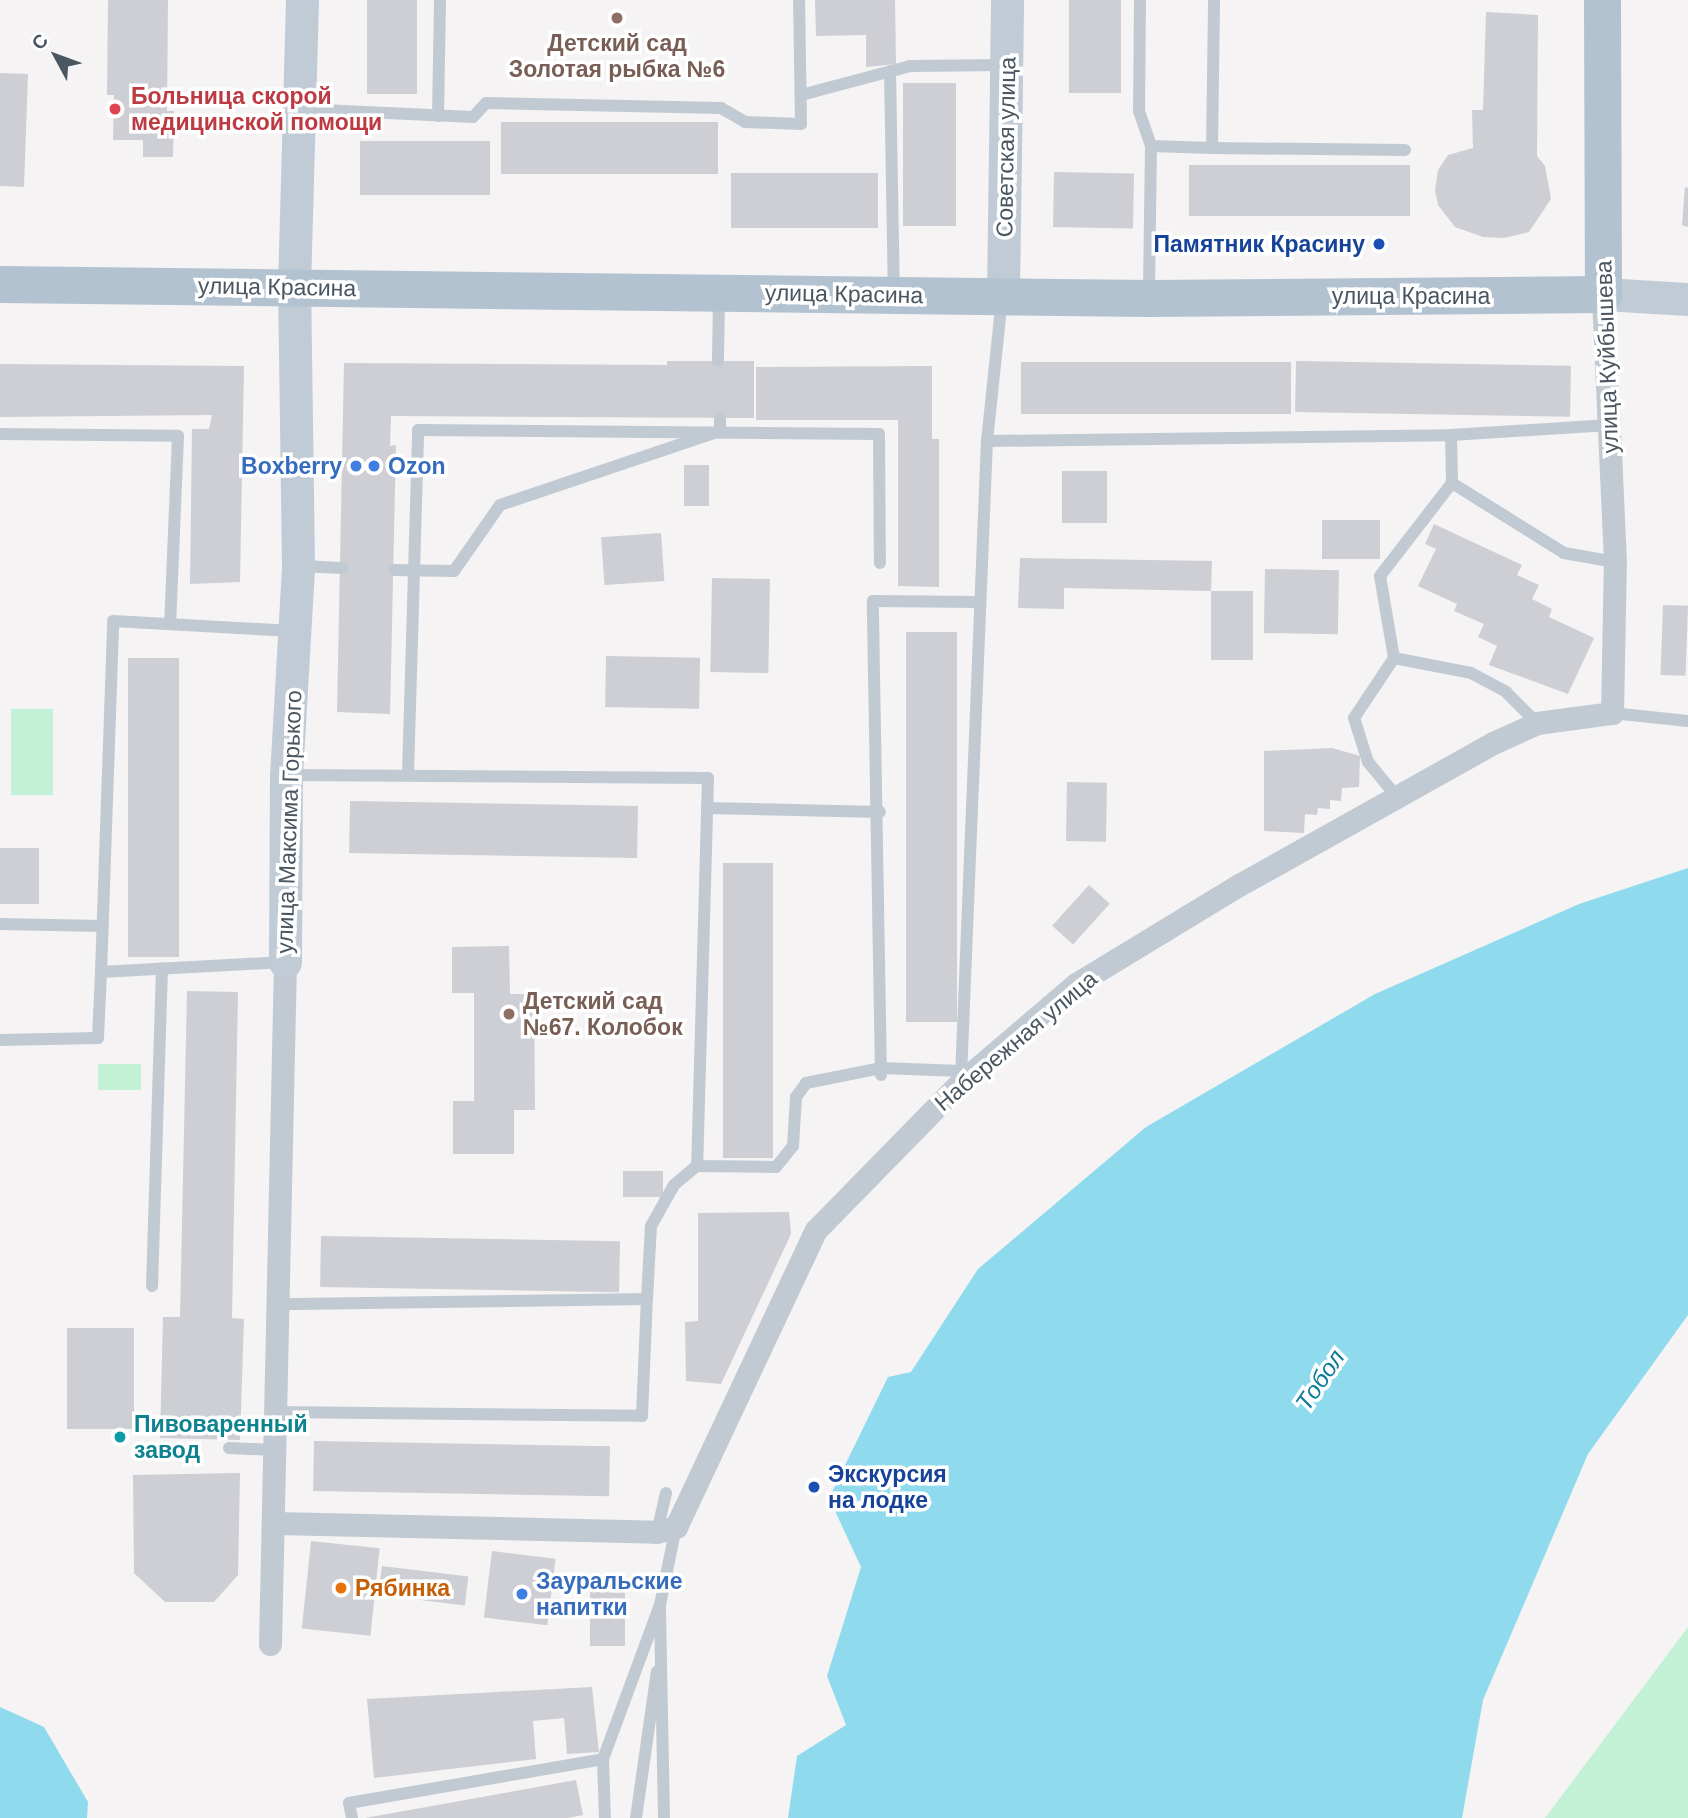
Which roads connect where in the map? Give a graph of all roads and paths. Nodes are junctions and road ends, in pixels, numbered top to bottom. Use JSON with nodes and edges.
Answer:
{"nodes":[{"id":1,"x":302,"y":0,"type":"edge"},
{"id":2,"x":440,"y":0,"type":"edge"},
{"id":3,"x":799,"y":0,"type":"edge"},
{"id":4,"x":1007,"y":0,"type":"edge"},
{"id":5,"x":1140,"y":0,"type":"edge"},
{"id":6,"x":1149,"y":0,"type":"edge"},
{"id":7,"x":1214,"y":0,"type":"edge"},
{"id":8,"x":1602,"y":0,"type":"edge"},
{"id":9,"x":1008,"y":65,"type":"junction"},
{"id":10,"x":891,"y":71,"type":"junction"},
{"id":11,"x":801,"y":94,"type":"junction"},
{"id":12,"x":297,"y":109,"type":"junction"},
{"id":13,"x":438,"y":116,"type":"junction"},
{"id":14,"x":1151,"y":146,"type":"junction"},
{"id":15,"x":1212,"y":148,"type":"junction"},
{"id":16,"x":1405,"y":150,"type":"dead end"},
{"id":17,"x":0,"y":284,"type":"edge"},
{"id":18,"x":294,"y":287,"type":"junction"},
{"id":19,"x":719,"y":292,"type":"junction"},
{"id":20,"x":1003,"y":294,"type":"junction"},
{"id":21,"x":1603,"y":294,"type":"junction"},
{"id":22,"x":894,"y":295,"type":"junction"},
{"id":23,"x":1149,"y":298,"type":"junction"},
{"id":24,"x":1688,"y":299,"type":"edge"},
{"id":25,"x":718,"y":361,"type":"dead end"},
{"id":26,"x":720,"y":425,"type":"junction"},
{"id":27,"x":1609,"y":425,"type":"junction"},
{"id":28,"x":0,"y":434,"type":"edge"},
{"id":29,"x":1451,"y":435,"type":"junction"},
{"id":30,"x":987,"y":441,"type":"junction"},
{"id":31,"x":1452,"y":483,"type":"junction"},
{"id":32,"x":1615,"y":562,"type":"junction"},
{"id":33,"x":880,"y":563,"type":"dead end"},
{"id":34,"x":298,"y":566,"type":"junction"},
{"id":35,"x":342,"y":568,"type":"dead end"},
{"id":36,"x":394,"y":570,"type":"dead end"},
{"id":37,"x":414,"y":570,"type":"junction"},
{"id":38,"x":979,"y":602,"type":"junction"},
{"id":39,"x":170,"y":624,"type":"junction"},
{"id":40,"x":297,"y":632,"type":"junction"},
{"id":41,"x":1394,"y":658,"type":"junction"},
{"id":42,"x":1612,"y":713,"type":"junction"},
{"id":43,"x":1688,"y":721,"type":"edge"},
{"id":44,"x":1536,"y":723,"type":"junction"},
{"id":45,"x":408,"y":774,"type":"junction"},
{"id":46,"x":286,"y":775,"type":"junction"},
{"id":47,"x":1397,"y":797,"type":"junction"},
{"id":48,"x":707,"y":808,"type":"junction"},
{"id":49,"x":880,"y":812,"type":"junction"},
{"id":50,"x":0,"y":924,"type":"edge"},
{"id":51,"x":103,"y":926,"type":"junction"},
{"id":52,"x":285,"y":962,"type":"junction"},
{"id":53,"x":162,"y":968,"type":"junction"},
{"id":54,"x":102,"y":972,"type":"junction"},
{"id":55,"x":0,"y":1040,"type":"edge"},
{"id":56,"x":881,"y":1072,"type":"junction"},
{"id":57,"x":960,"y":1077,"type":"junction"},
{"id":58,"x":697,"y":1166,"type":"junction"},
{"id":59,"x":152,"y":1286,"type":"dead end"},
{"id":60,"x":647,"y":1299,"type":"junction"},
{"id":61,"x":278,"y":1304,"type":"junction"},
{"id":62,"x":275,"y":1412,"type":"junction"},
{"id":63,"x":229,"y":1448,"type":"dead end"},
{"id":64,"x":275,"y":1450,"type":"junction"},
{"id":65,"x":666,"y":1493,"type":"dead end"},
{"id":66,"x":275,"y":1523,"type":"junction"},
{"id":67,"x":666,"y":1530,"type":"junction"},
{"id":68,"x":660,"y":1605,"type":"junction"},
{"id":69,"x":270,"y":1644,"type":"dead end"},
{"id":70,"x":660,"y":1657,"type":"junction"},
{"id":71,"x":603,"y":1759,"type":"junction"},
{"id":72,"x":352,"y":1818,"type":"edge"},
{"id":73,"x":605,"y":1818,"type":"edge"},
{"id":74,"x":636,"y":1818,"type":"edge"},
{"id":75,"x":664,"y":1818,"type":"edge"}],
"edges":[{"from":1,"to":12,"type":"street","name":"улица Максима Горького"},
{"from":2,"to":13,"type":"lane"},
{"from":3,"to":11,"type":"lane"},
{"from":4,"to":9,"type":"street","name":"Советская улица"},
{"from":5,"to":6,"type":"lane"},
{"from":5,"to":14,"type":"lane"},
{"from":7,"to":15,"type":"lane"},
{"from":8,"to":21,"type":"main road","name":"улица Куйбышева"},
{"from":9,"to":10,"type":"lane"},
{"from":9,"to":20,"type":"street","name":"Советская улица"},
{"from":10,"to":11,"type":"lane"},
{"from":10,"to":22,"type":"lane"},
{"from":11,"to":13,"type":"lane"},
{"from":12,"to":13,"type":"lane"},
{"from":12,"to":18,"type":"street","name":"улица Максима Горького"},
{"from":14,"to":15,"type":"lane"},
{"from":14,"to":23,"type":"lane"},
{"from":15,"to":16,"type":"lane"},
{"from":17,"to":18,"type":"main road","name":"улица Красина"},
{"from":18,"to":19,"type":"main road","name":"улица Красина"},
{"from":18,"to":34,"type":"street","name":"улица Максима Горького"},
{"from":19,"to":22,"type":"main road","name":"улица Красина"},
{"from":19,"to":25,"type":"lane"},
{"from":20,"to":22,"type":"main road","name":"улица Красина"},
{"from":20,"to":23,"type":"main road","name":"улица Красина"},
{"from":20,"to":30,"type":"lane"},
{"from":21,"to":23,"type":"main road","name":"улица Красина"},
{"from":21,"to":24,"type":"street","name":"улица Красина"},
{"from":21,"to":27,"type":"street","name":"улица Куйбышева"},
{"from":26,"to":33,"type":"lane"},
{"from":26,"to":37,"type":"lane"},
{"from":26,"to":37,"type":"lane"},
{"from":27,"to":29,"type":"lane"},
{"from":27,"to":32,"type":"street","name":"улица Куйбышева"},
{"from":28,"to":39,"type":"lane"},
{"from":29,"to":30,"type":"lane"},
{"from":29,"to":31,"type":"lane"},
{"from":30,"to":38,"type":"lane"},
{"from":31,"to":32,"type":"lane"},
{"from":31,"to":41,"type":"lane"},
{"from":32,"to":42,"type":"street","name":"улица Куйбышева"},
{"from":34,"to":35,"type":"lane"},
{"from":34,"to":40,"type":"street","name":"улица Максима Горького"},
{"from":36,"to":37,"type":"lane"},
{"from":37,"to":45,"type":"lane"},
{"from":38,"to":49,"type":"lane"},
{"from":38,"to":57,"type":"lane"},
{"from":39,"to":40,"type":"lane"},
{"from":39,"to":51,"type":"lane"},
{"from":40,"to":46,"type":"street","name":"улица Максима Горького"},
{"from":41,"to":44,"type":"lane"},
{"from":41,"to":47,"type":"lane"},
{"from":42,"to":43,"type":"lane"},
{"from":42,"to":44,"type":"street","name":"Набережная улица"},
{"from":44,"to":47,"type":"street","name":"Набережная улица"},
{"from":45,"to":46,"type":"lane"},
{"from":45,"to":48,"type":"lane"},
{"from":46,"to":52,"type":"street","name":"улица Максима Горького"},
{"from":47,"to":57,"type":"street","name":"Набережная улица"},
{"from":48,"to":49,"type":"lane"},
{"from":48,"to":58,"type":"lane"},
{"from":49,"to":56,"type":"lane"},
{"from":50,"to":51,"type":"lane"},
{"from":51,"to":54,"type":"lane"},
{"from":52,"to":53,"type":"lane"},
{"from":52,"to":61,"type":"street","name":"улица Максима Горького"},
{"from":53,"to":54,"type":"lane"},
{"from":53,"to":59,"type":"lane"},
{"from":54,"to":55,"type":"lane"},
{"from":56,"to":57,"type":"lane"},
{"from":56,"to":58,"type":"lane"},
{"from":57,"to":67,"type":"street","name":"Набережная улица"},
{"from":58,"to":60,"type":"lane"},
{"from":60,"to":61,"type":"lane"},
{"from":60,"to":62,"type":"lane"},
{"from":61,"to":62,"type":"street","name":"улица Максима Горького"},
{"from":62,"to":64,"type":"street","name":"улица Максима Горького"},
{"from":63,"to":64,"type":"lane"},
{"from":64,"to":66,"type":"street","name":"улица Максима Горького"},
{"from":65,"to":67,"type":"lane"},
{"from":66,"to":67,"type":"street"},
{"from":66,"to":69,"type":"street","name":"улица Максима Горького"},
{"from":67,"to":68,"type":"lane"},
{"from":68,"to":70,"type":"lane"},
{"from":68,"to":71,"type":"lane"},
{"from":70,"to":74,"type":"lane"},
{"from":70,"to":75,"type":"lane"},
{"from":71,"to":72,"type":"lane"},
{"from":71,"to":73,"type":"lane"}]}
